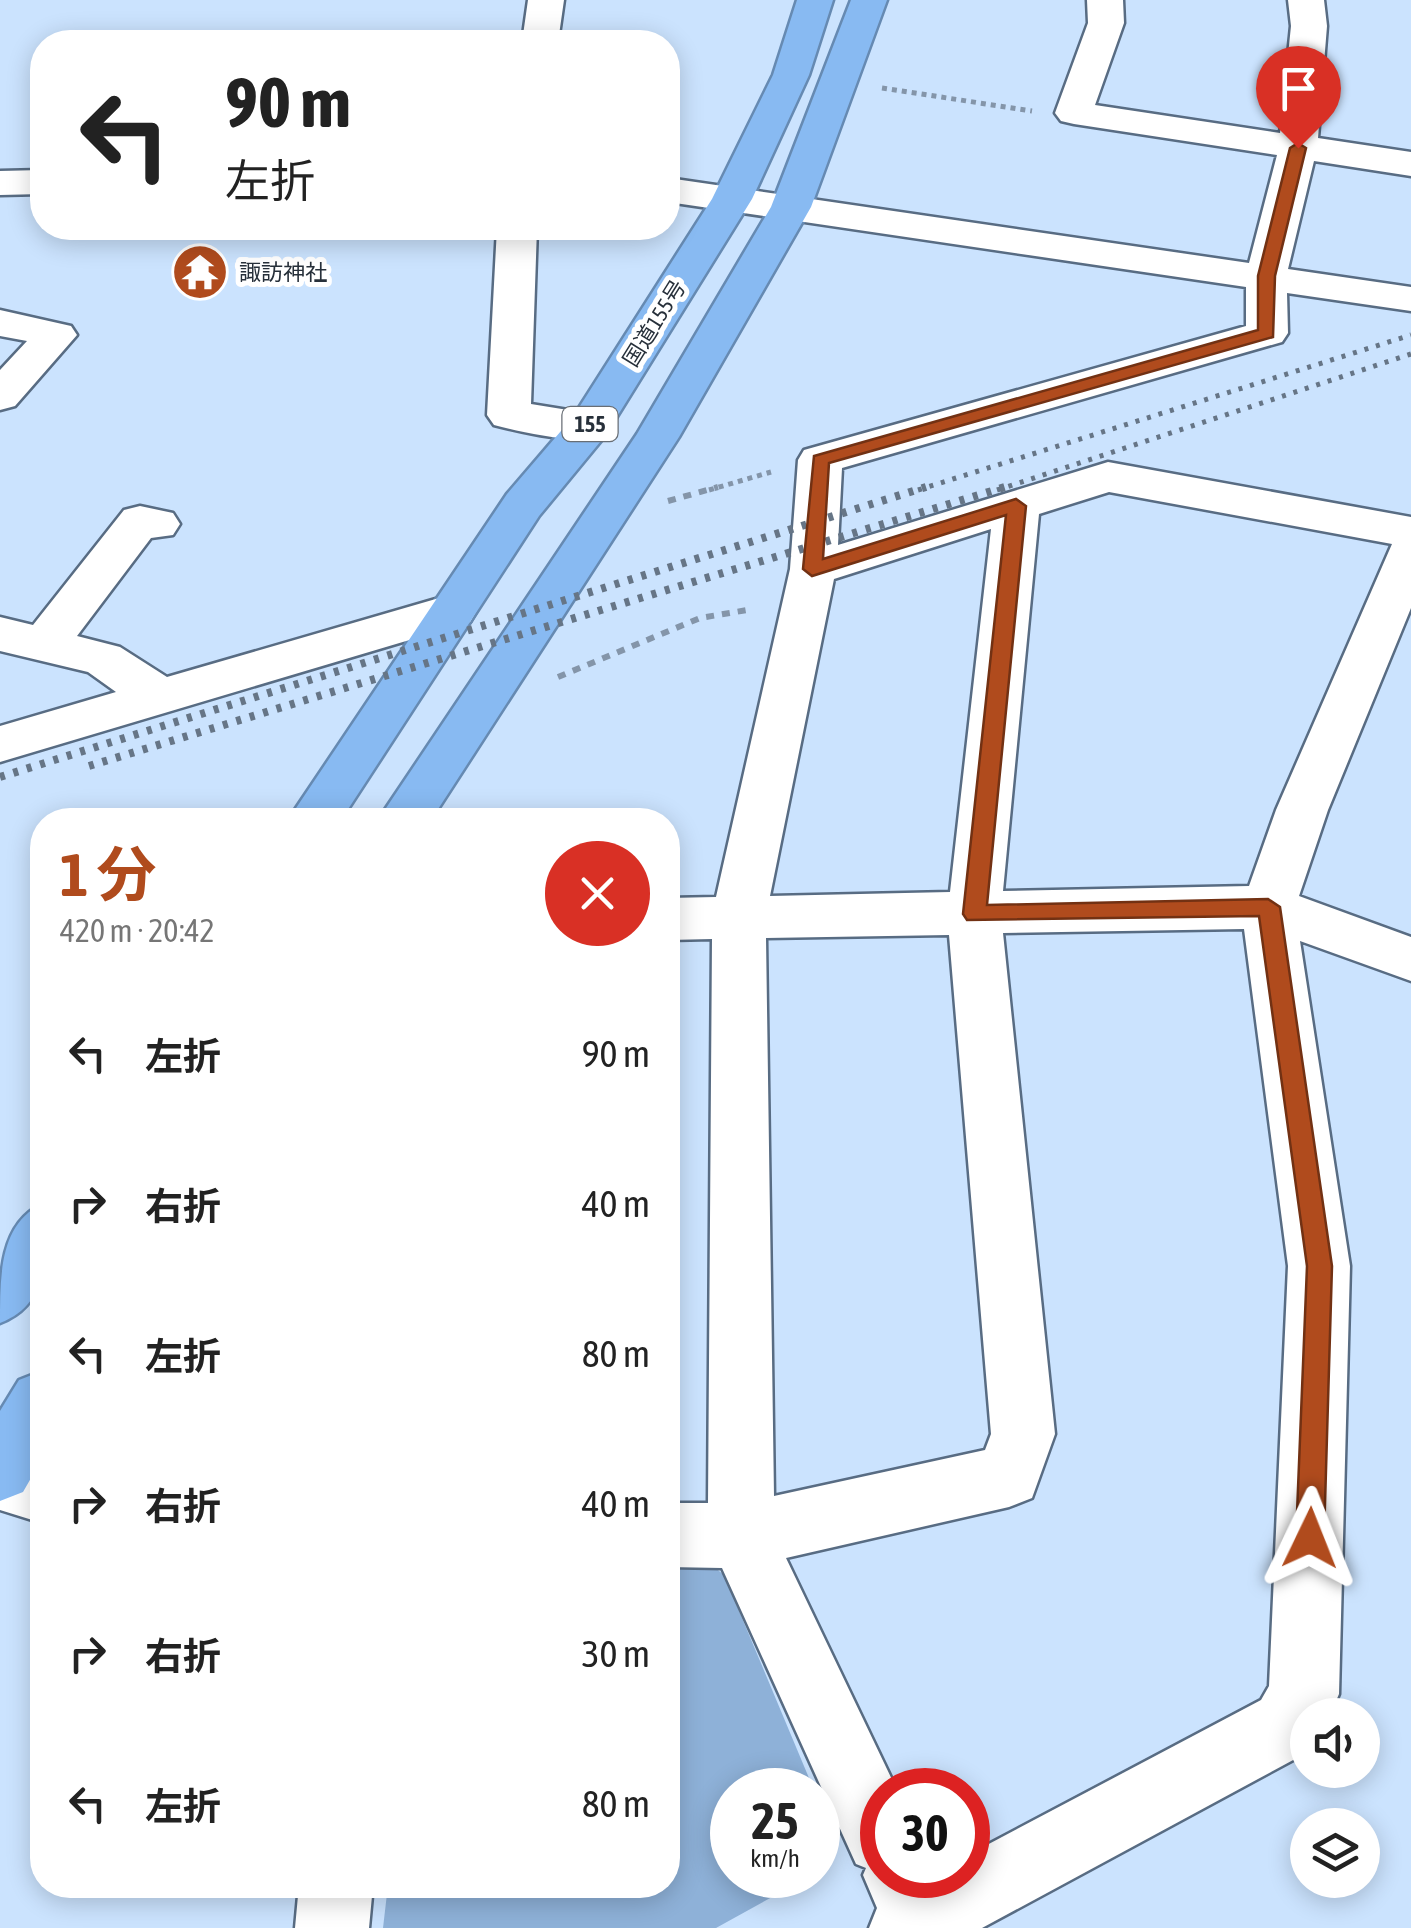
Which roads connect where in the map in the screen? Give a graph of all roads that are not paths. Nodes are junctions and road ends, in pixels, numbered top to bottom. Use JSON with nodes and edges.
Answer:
{"nodes":[{"id":1,"x":546,"y":0,"type":"edge"},
{"id":2,"x":815,"y":0,"type":"edge"},
{"id":3,"x":869,"y":0,"type":"edge"},
{"id":4,"x":1105,"y":0,"type":"edge"},
{"id":5,"x":1306,"y":0,"type":"edge"},
{"id":6,"x":542,"y":30,"type":"edge"},
{"id":7,"x":1298,"y":148,"type":"junction"},
{"id":8,"x":1411,"y":164,"type":"edge"},
{"id":9,"x":30,"y":182,"type":"edge"},
{"id":10,"x":0,"y":183,"type":"edge"},
{"id":11,"x":680,"y":192,"type":"edge"},
{"id":12,"x":732,"y":199,"type":"junction"},
{"id":13,"x":791,"y":207,"type":"junction"},
{"id":14,"x":516,"y":240,"type":"edge"},
{"id":15,"x":1266,"y":276,"type":"junction"},
{"id":16,"x":1411,"y":299,"type":"edge"},
{"id":17,"x":0,"y":323,"type":"edge"},
{"id":18,"x":0,"y":396,"type":"edge"},
{"id":19,"x":589,"y":426,"type":"junction"},
{"id":20,"x":1016,"y":506,"type":"junction"},
{"id":21,"x":157,"y":524,"type":"dead end"},
{"id":22,"x":1411,"y":532,"type":"edge"},
{"id":23,"x":1411,"y":551,"type":"edge"},
{"id":24,"x":808,"y":591,"type":"junction"},
{"id":25,"x":453,"y":610,"type":"junction"},
{"id":26,"x":22,"y":640,"type":"edge"},
{"id":27,"x":161,"y":697,"type":"junction"},
{"id":28,"x":0,"y":744,"type":"edge"},
{"id":29,"x":322,"y":808,"type":"edge"},
{"id":30,"x":412,"y":808,"type":"edge"},
{"id":31,"x":1268,"y":907,"type":"junction"},
{"id":32,"x":974,"y":914,"type":"junction"},
{"id":33,"x":739,"y":918,"type":"junction"},
{"id":34,"x":680,"y":919,"type":"edge"},
{"id":35,"x":1411,"y":960,"type":"edge"},
{"id":36,"x":30,"y":1249,"type":"edge"},
{"id":37,"x":0,"y":1295,"type":"edge"},
{"id":38,"x":30,"y":1421,"type":"edge"},
{"id":39,"x":0,"y":1470,"type":"edge"},
{"id":40,"x":0,"y":1479,"type":"edge"},
{"id":41,"x":30,"y":1488,"type":"edge"},
{"id":42,"x":680,"y":1535,"type":"edge"},
{"id":43,"x":741,"y":1536,"type":"junction"},
{"id":44,"x":860,"y":1791,"type":"edge"},
{"id":45,"x":335,"y":1898,"type":"edge"},
{"id":46,"x":913,"y":1913,"type":"edge"},
{"id":47,"x":332,"y":1928,"type":"edge"}],
"edges":[{"from":1,"to":6,"type":"street"},
{"from":2,"to":12,"type":"highway","name":"国道155号","number":"155"},
{"from":3,"to":13,"type":"highway","number":"155"},
{"from":4,"to":7,"type":"street"},
{"from":5,"to":7,"type":"street"},
{"from":7,"to":8,"type":"street"},
{"from":7,"to":15,"type":"street"},
{"from":9,"to":10,"type":"street"},
{"from":11,"to":12,"type":"street"},
{"from":12,"to":13,"type":"street"},
{"from":12,"to":19,"type":"highway","name":"国道155号","number":"155"},
{"from":13,"to":15,"type":"street"},
{"from":13,"to":30,"type":"highway","number":"155"},
{"from":14,"to":19,"type":"street"},
{"from":15,"to":16,"type":"street"},
{"from":15,"to":24,"type":"street"},
{"from":17,"to":18,"type":"street"},
{"from":19,"to":25,"type":"highway","name":"国道155号","number":"155"},
{"from":20,"to":22,"type":"street"},
{"from":20,"to":24,"type":"street"},
{"from":20,"to":32,"type":"street"},
{"from":21,"to":26,"type":"street"},
{"from":23,"to":31,"type":"street"},
{"from":24,"to":33,"type":"street"},
{"from":25,"to":27,"type":"street"},
{"from":25,"to":29,"type":"highway","name":"国道155号","number":"155"},
{"from":26,"to":27,"type":"street"},
{"from":27,"to":28,"type":"street"},
{"from":31,"to":32,"type":"street"},
{"from":31,"to":35,"type":"street"},
{"from":31,"to":46,"type":"street"},
{"from":32,"to":33,"type":"street"},
{"from":32,"to":43,"type":"street"},
{"from":33,"to":34,"type":"street"},
{"from":33,"to":43,"type":"street"},
{"from":36,"to":37,"type":"highway"},
{"from":38,"to":39,"type":"highway"},
{"from":40,"to":41,"type":"street"},
{"from":42,"to":43,"type":"street"},
{"from":43,"to":44,"type":"street"},
{"from":45,"to":47,"type":"street"}]}
